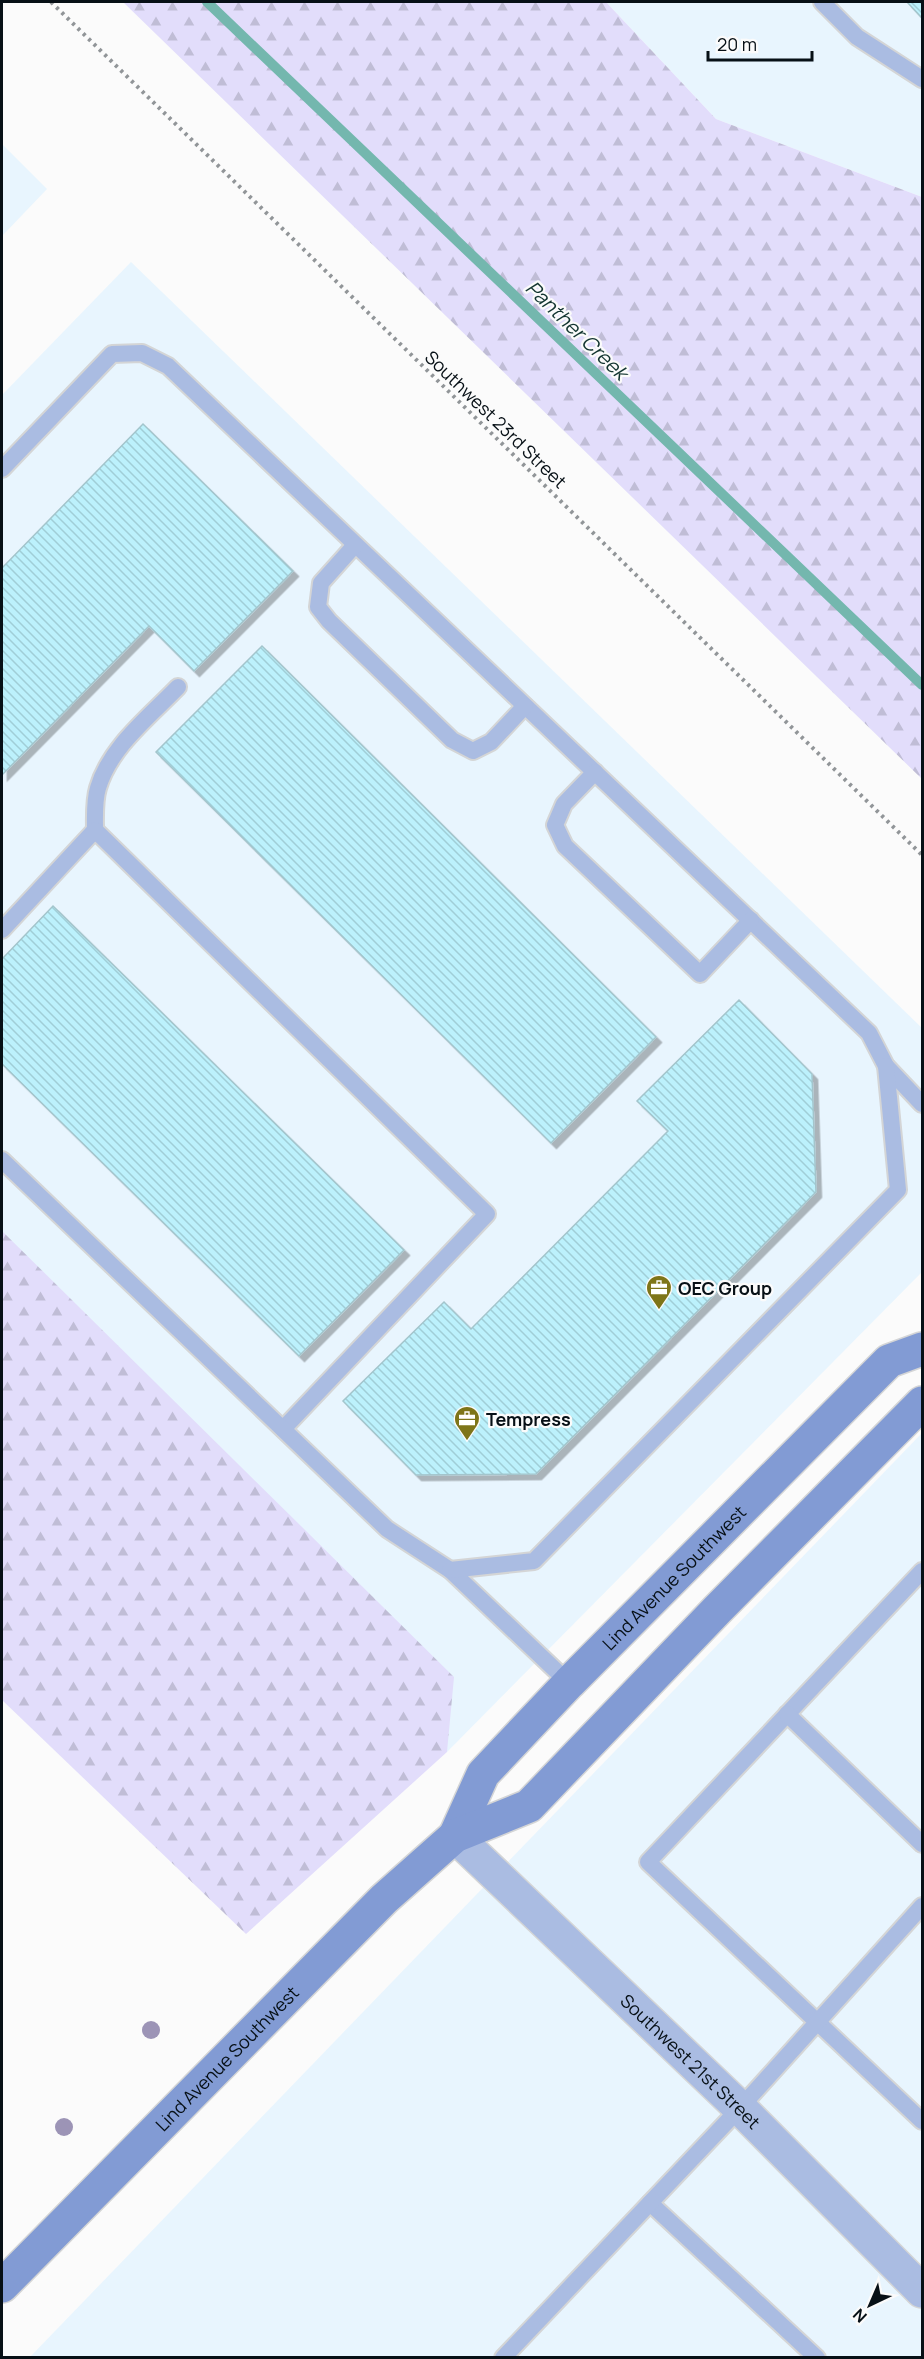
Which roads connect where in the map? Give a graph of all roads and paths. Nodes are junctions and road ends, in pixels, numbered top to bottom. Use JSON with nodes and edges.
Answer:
{"nodes":[{"id":1,"x":51,"y":2,"type":"edge"},
{"id":2,"x":822,"y":2,"type":"edge"},
{"id":3,"x":922,"y":79,"type":"edge"},
{"id":4,"x":2,"y":469,"type":"edge"},
{"id":5,"x":355,"y":545,"type":"junction"},
{"id":6,"x":178,"y":687,"type":"dead end"},
{"id":7,"x":525,"y":706,"type":"junction"},
{"id":8,"x":595,"y":772,"type":"junction"},
{"id":9,"x":95,"y":830,"type":"junction"},
{"id":10,"x":922,"y":855,"type":"edge"},
{"id":11,"x":752,"y":920,"type":"junction"},
{"id":12,"x":2,"y":930,"type":"edge"},
{"id":13,"x":886,"y":1066,"type":"junction"},
{"id":14,"x":922,"y":1104,"type":"edge"},
{"id":15,"x":2,"y":1160,"type":"edge"},
{"id":16,"x":922,"y":1349,"type":"edge"},
{"id":17,"x":922,"y":1403,"type":"edge"},
{"id":18,"x":283,"y":1429,"type":"junction"},
{"id":19,"x":450,"y":1570,"type":"junction"},
{"id":20,"x":922,"y":1571,"type":"edge"},
{"id":21,"x":569,"y":1683,"type":"junction"},
{"id":22,"x":787,"y":1714,"type":"junction"},
{"id":23,"x":455,"y":1836,"type":"junction"},
{"id":24,"x":922,"y":1844,"type":"edge"},
{"id":25,"x":922,"y":1906,"type":"edge"},
{"id":26,"x":818,"y":2022,"type":"junction"},
{"id":27,"x":740,"y":2108,"type":"junction"},
{"id":28,"x":922,"y":2121,"type":"edge"},
{"id":29,"x":650,"y":2203,"type":"junction"},
{"id":30,"x":2,"y":2286,"type":"edge"},
{"id":31,"x":922,"y":2291,"type":"edge"},
{"id":32,"x":503,"y":2358,"type":"edge"},
{"id":33,"x":817,"y":2358,"type":"edge"}],
"edges":[{"from":1,"to":10,"type":"path","name":"Southwest 23rd Street"},
{"from":2,"to":3,"type":"lane"},
{"from":4,"to":5,"type":"lane"},
{"from":5,"to":7,"type":"lane"},
{"from":5,"to":7,"type":"lane"},
{"from":6,"to":9,"type":"lane"},
{"from":7,"to":8,"type":"lane"},
{"from":8,"to":11,"type":"lane"},
{"from":8,"to":11,"type":"lane"},
{"from":9,"to":12,"type":"lane"},
{"from":9,"to":18,"type":"lane"},
{"from":11,"to":13,"type":"lane"},
{"from":13,"to":14,"type":"lane"},
{"from":13,"to":19,"type":"lane"},
{"from":15,"to":18,"type":"lane"},
{"from":16,"to":21,"type":"main road","name":"Lind Avenue Southwest"},
{"from":17,"to":23,"type":"main road","name":"Lind Avenue Southwest"},
{"from":18,"to":19,"type":"lane"},
{"from":19,"to":21,"type":"lane"},
{"from":20,"to":22,"type":"lane"},
{"from":21,"to":23,"type":"main road","name":"Lind Avenue Southwest"},
{"from":22,"to":24,"type":"lane"},
{"from":22,"to":26,"type":"lane"},
{"from":23,"to":27,"type":"street","name":"Southwest 21st Street"},
{"from":23,"to":30,"type":"main road","name":"Lind Avenue Southwest"},
{"from":25,"to":26,"type":"lane"},
{"from":26,"to":27,"type":"lane"},
{"from":26,"to":28,"type":"lane"},
{"from":27,"to":29,"type":"lane"},
{"from":27,"to":31,"type":"street","name":"Southwest 21st Street"},
{"from":29,"to":32,"type":"lane"},
{"from":29,"to":33,"type":"lane"}]}
